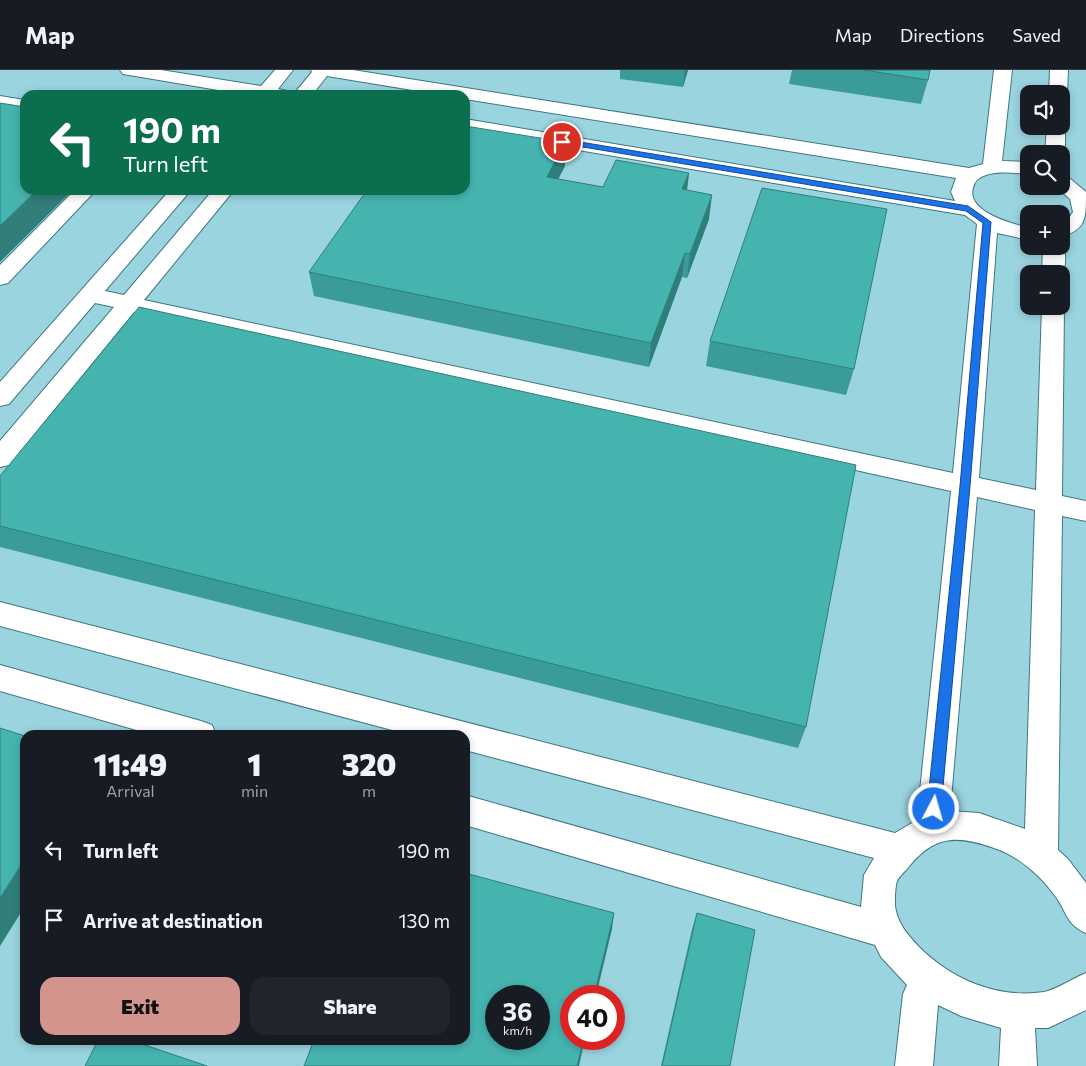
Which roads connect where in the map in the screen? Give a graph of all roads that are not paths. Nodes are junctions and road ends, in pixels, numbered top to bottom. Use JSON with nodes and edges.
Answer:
{"nodes":[{"id":1,"x":129,"y":70,"type":"edge"},
{"id":2,"x":284,"y":70,"type":"edge"},
{"id":3,"x":322,"y":70,"type":"edge"},
{"id":4,"x":1004,"y":70,"type":"edge"},
{"id":5,"x":1059,"y":70,"type":"edge"},
{"id":6,"x":1058,"y":85,"type":"edge"},
{"id":7,"x":246,"y":90,"type":"edge"},
{"id":8,"x":272,"y":90,"type":"edge"},
{"id":9,"x":306,"y":90,"type":"edge"},
{"id":10,"x":447,"y":90,"type":"edge"},
{"id":11,"x":470,"y":94,"type":"edge"},
{"id":12,"x":0,"y":102,"type":"edge"},
{"id":13,"x":20,"y":105,"type":"edge"},
{"id":14,"x":470,"y":127,"type":"edge"},
{"id":15,"x":992,"y":167,"type":"junction"},
{"id":16,"x":1020,"y":167,"type":"edge"},
{"id":17,"x":971,"y":174,"type":"junction"},
{"id":18,"x":1070,"y":188,"type":"edge"},
{"id":19,"x":81,"y":195,"type":"edge"},
{"id":20,"x":177,"y":195,"type":"edge"},
{"id":21,"x":220,"y":195,"type":"edge"},
{"id":22,"x":1083,"y":197,"type":"edge"},
{"id":23,"x":978,"y":216,"type":"junction"},
{"id":24,"x":1074,"y":228,"type":"edge"},
{"id":25,"x":1020,"y":233,"type":"edge"},
{"id":26,"x":0,"y":278,"type":"edge"},
{"id":27,"x":90,"y":295,"type":"junction"},
{"id":28,"x":132,"y":303,"type":"junction"},
{"id":29,"x":1053,"y":315,"type":"edge"},
{"id":30,"x":0,"y":398,"type":"edge"},
{"id":31,"x":0,"y":458,"type":"edge"},
{"id":32,"x":965,"y":486,"type":"junction"},
{"id":33,"x":1049,"y":503,"type":"junction"},
{"id":34,"x":1086,"y":511,"type":"edge"},
{"id":35,"x":0,"y":614,"type":"edge"},
{"id":36,"x":0,"y":678,"type":"edge"},
{"id":37,"x":183,"y":730,"type":"edge"},
{"id":38,"x":445,"y":730,"type":"edge"},
{"id":39,"x":470,"y":737,"type":"edge"},
{"id":40,"x":470,"y":811,"type":"edge"},
{"id":41,"x":932,"y":828,"type":"junction"},
{"id":42,"x":898,"y":849,"type":"junction"},
{"id":43,"x":1041,"y":856,"type":"junction"},
{"id":44,"x":1086,"y":916,"type":"edge"},
{"id":45,"x":880,"y":929,"type":"junction"},
{"id":46,"x":1086,"y":991,"type":"edge"},
{"id":47,"x":921,"y":994,"type":"junction"},
{"id":48,"x":1018,"y":1049,"type":"edge"},
{"id":49,"x":914,"y":1066,"type":"edge"}],
"edges":[{"from":1,"to":7,"type":"street"},
{"from":2,"to":8,"type":"street"},
{"from":3,"to":9,"type":"street"},
{"from":3,"to":10,"type":"street"},
{"from":4,"to":15,"type":"street"},
{"from":5,"to":6,"type":"street"},
{"from":11,"to":17,"type":"street"},
{"from":12,"to":13,"type":"street"},
{"from":14,"to":23,"type":"street"},
{"from":15,"to":16,"type":"street"},
{"from":15,"to":17,"type":"street"},
{"from":17,"to":23,"type":"street"},
{"from":18,"to":22,"type":"street"},
{"from":19,"to":26,"type":"street"},
{"from":20,"to":27,"type":"street"},
{"from":21,"to":28,"type":"street"},
{"from":22,"to":24,"type":"street"},
{"from":23,"to":25,"type":"street"},
{"from":23,"to":32,"type":"street"},
{"from":27,"to":28,"type":"street"},
{"from":27,"to":30,"type":"street"},
{"from":28,"to":31,"type":"street"},
{"from":28,"to":32,"type":"street"},
{"from":29,"to":33,"type":"street"},
{"from":32,"to":33,"type":"street"},
{"from":32,"to":41,"type":"street"},
{"from":33,"to":34,"type":"street"},
{"from":33,"to":43,"type":"street"},
{"from":35,"to":38,"type":"street"},
{"from":36,"to":37,"type":"street"},
{"from":39,"to":42,"type":"street"},
{"from":40,"to":45,"type":"street"},
{"from":41,"to":42,"type":"street"},
{"from":41,"to":43,"type":"street"},
{"from":42,"to":45,"type":"street"},
{"from":43,"to":44,"type":"street"},
{"from":45,"to":47,"type":"street"},
{"from":46,"to":48,"type":"street"},
{"from":47,"to":48,"type":"street"},
{"from":47,"to":49,"type":"street"}]}
